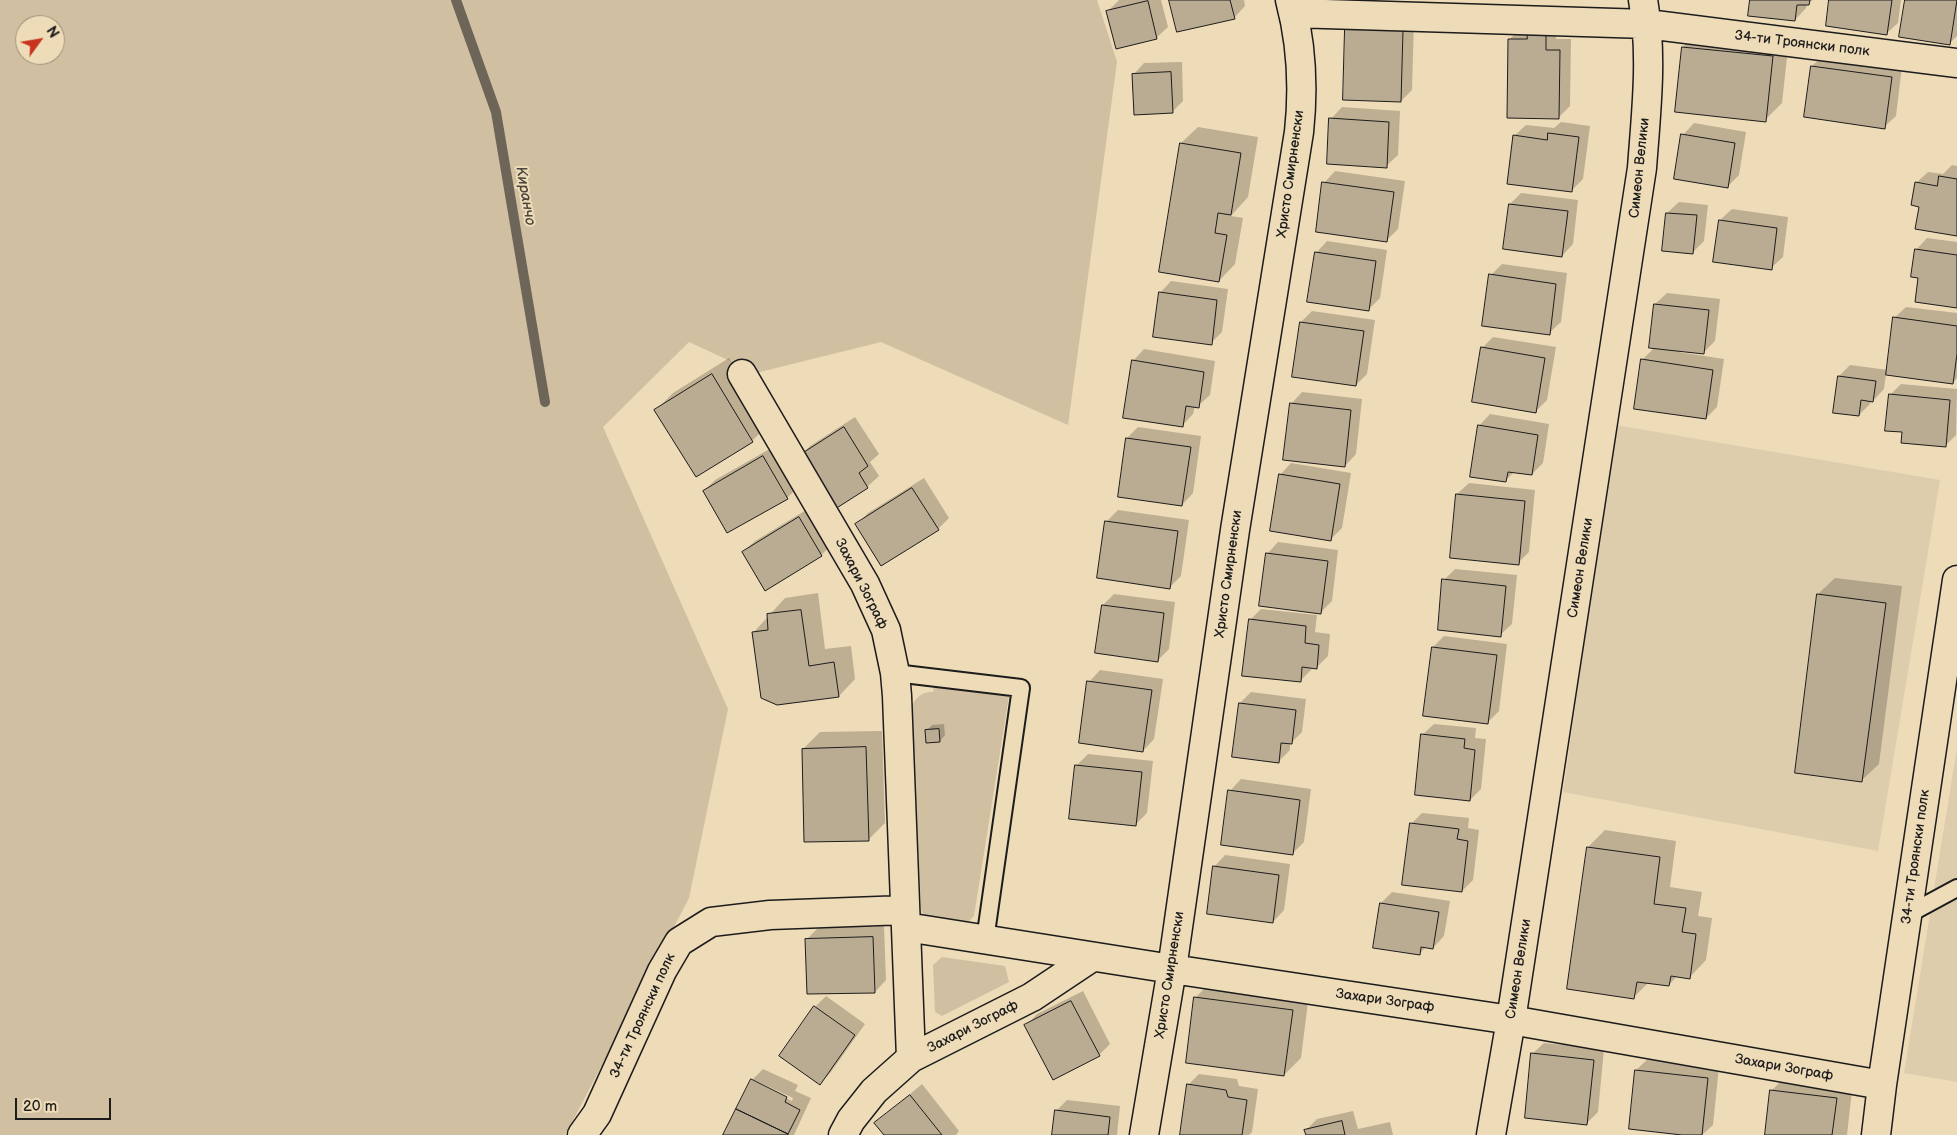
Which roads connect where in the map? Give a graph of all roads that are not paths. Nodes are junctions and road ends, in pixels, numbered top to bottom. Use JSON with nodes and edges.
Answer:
{"nodes":[{"id":1,"x":1292,"y":6,"type":"edge"},
{"id":2,"x":1645,"y":12,"type":"edge"},
{"id":3,"x":1957,"y":63,"type":"edge"},
{"id":4,"x":742,"y":374,"type":"dead end"},
{"id":5,"x":1957,"y":580,"type":"edge"},
{"id":6,"x":895,"y":673,"type":"junction"},
{"id":7,"x":1957,"y":888,"type":"edge"},
{"id":8,"x":1907,"y":915,"type":"junction"},
{"id":9,"x":906,"y":919,"type":"junction"},
{"id":10,"x":984,"y":940,"type":"junction"},
{"id":11,"x":1092,"y":956,"type":"junction"},
{"id":12,"x":1172,"y":969,"type":"junction"},
{"id":13,"x":1511,"y":1020,"type":"junction"},
{"id":14,"x":911,"y":1058,"type":"junction"},
{"id":15,"x":1882,"y":1085,"type":"junction"},
{"id":16,"x":582,"y":1135,"type":"edge"},
{"id":17,"x":843,"y":1135,"type":"edge"},
{"id":18,"x":1144,"y":1135,"type":"edge"},
{"id":19,"x":1491,"y":1135,"type":"edge"},
{"id":20,"x":1876,"y":1135,"type":"edge"}],
"edges":[{"from":1,"to":2,"type":"street","name":"Христо Смирненски"},
{"from":1,"to":12,"type":"street","name":"Христо Смирненски"},
{"from":2,"to":3,"type":"street","name":"34-ти Троянски полк"},
{"from":2,"to":13,"type":"street","name":"Симеон Велики"},
{"from":4,"to":6,"type":"street","name":"Захари Зограф"},
{"from":5,"to":8,"type":"street","name":"34-ти Троянски полк"},
{"from":6,"to":9,"type":"street","name":"Захари Зограф"},
{"from":6,"to":10,"type":"lane"},
{"from":7,"to":8,"type":"lane"},
{"from":8,"to":15,"type":"street","name":"34-ти Троянски полк"},
{"from":9,"to":10,"type":"street","name":"34-ти Троянски полк"},
{"from":9,"to":14,"type":"street","name":"Захари Зограф"},
{"from":9,"to":16,"type":"street","name":"34-ти Троянски полк"},
{"from":10,"to":11,"type":"street","name":"34-ти Троянски полк"},
{"from":11,"to":12,"type":"street","name":"Захари Зограф"},
{"from":11,"to":14,"type":"street","name":"Захари Зограф"},
{"from":12,"to":13,"type":"street","name":"Захари Зограф"},
{"from":12,"to":18,"type":"street","name":"Христо Смирненски"},
{"from":13,"to":15,"type":"street","name":"Захари Зограф"},
{"from":13,"to":19,"type":"street","name":"Симеон Велики"},
{"from":14,"to":17,"type":"street","name":"Захари Зограф"},
{"from":15,"to":20,"type":"street","name":"34-ти Троянски полк"}]}
